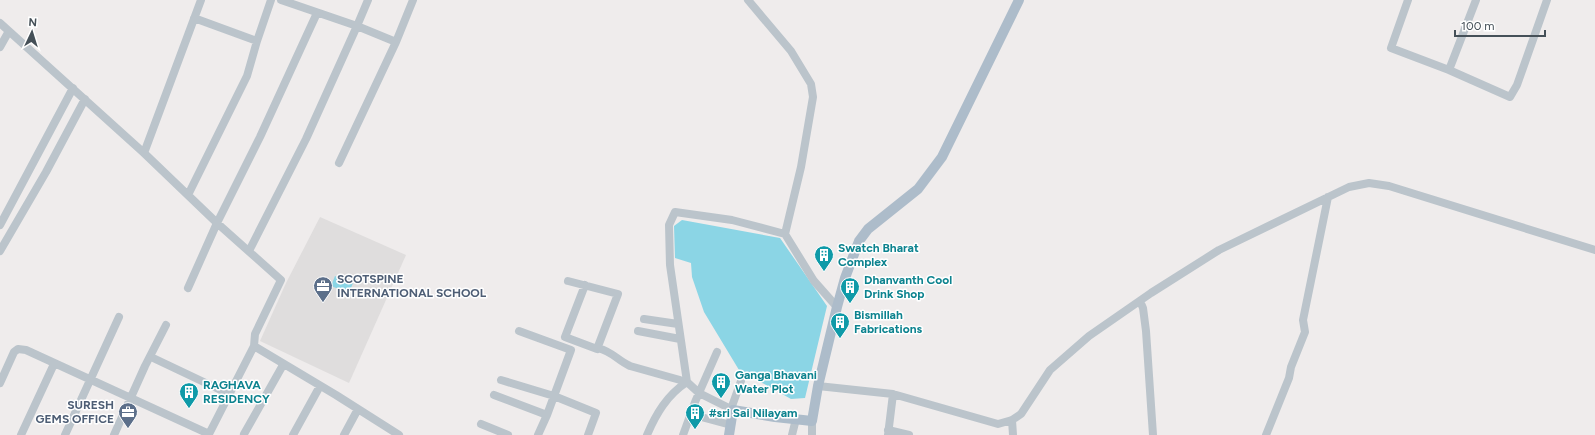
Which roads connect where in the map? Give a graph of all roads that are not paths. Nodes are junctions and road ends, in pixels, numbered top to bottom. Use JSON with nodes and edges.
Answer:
{"nodes":[{"id":1,"x":201,"y":0,"type":"edge"},
{"id":2,"x":271,"y":0,"type":"edge"},
{"id":3,"x":281,"y":0,"type":"edge"},
{"id":4,"x":368,"y":0,"type":"edge"},
{"id":5,"x":413,"y":0,"type":"edge"},
{"id":6,"x":748,"y":0,"type":"edge"},
{"id":7,"x":1019,"y":0,"type":"edge"},
{"id":8,"x":1408,"y":0,"type":"edge"},
{"id":9,"x":1476,"y":0,"type":"edge"},
{"id":10,"x":1547,"y":0,"type":"edge"},
{"id":11,"x":317,"y":13,"type":"junction"},
{"id":12,"x":194,"y":18,"type":"junction"},
{"id":13,"x":0,"y":23,"type":"edge"},
{"id":14,"x":357,"y":26,"type":"junction"},
{"id":15,"x":9,"y":31,"type":"junction"},
{"id":16,"x":257,"y":41,"type":"junction"},
{"id":17,"x":396,"y":42,"type":"junction"},
{"id":18,"x":0,"y":47,"type":"edge"},
{"id":19,"x":1449,"y":70,"type":"junction"},
{"id":20,"x":73,"y":88,"type":"junction"},
{"id":21,"x":85,"y":99,"type":"junction"},
{"id":22,"x":144,"y":153,"type":"junction"},
{"id":23,"x":340,"y":163,"type":"dead end"},
{"id":24,"x":188,"y":195,"type":"junction"},
{"id":25,"x":1328,"y":197,"type":"junction"},
{"id":26,"x":217,"y":223,"type":"junction"},
{"id":27,"x":0,"y":225,"type":"edge"},
{"id":28,"x":785,"y":234,"type":"junction"},
{"id":29,"x":1595,"y":250,"type":"edge"},
{"id":30,"x":0,"y":251,"type":"edge"},
{"id":31,"x":249,"y":251,"type":"junction"},
{"id":32,"x":568,"y":281,"type":"dead end"},
{"id":33,"x":585,"y":285,"type":"junction"},
{"id":34,"x":188,"y":288,"type":"dead end"},
{"id":35,"x":1140,"y":301,"type":"junction"},
{"id":36,"x":837,"y":307,"type":"junction"},
{"id":37,"x":119,"y":317,"type":"dead end"},
{"id":38,"x":644,"y":319,"type":"dead end"},
{"id":39,"x":678,"y":324,"type":"junction"},
{"id":40,"x":166,"y":326,"type":"dead end"},
{"id":41,"x":519,"y":331,"type":"dead end"},
{"id":42,"x":638,"y":331,"type":"dead end"},
{"id":43,"x":680,"y":339,"type":"junction"},
{"id":44,"x":574,"y":341,"type":"junction"},
{"id":45,"x":254,"y":346,"type":"junction"},
{"id":46,"x":598,"y":348,"type":"junction"},
{"id":47,"x":571,"y":350,"type":"junction"},
{"id":48,"x":718,"y":352,"type":"dead end"},
{"id":49,"x":151,"y":357,"type":"junction"},
{"id":50,"x":54,"y":364,"type":"junction"},
{"id":51,"x":283,"y":365,"type":"junction"},
{"id":52,"x":90,"y":379,"type":"junction"},
{"id":53,"x":501,"y":380,"type":"dead end"},
{"id":54,"x":741,"y":381,"type":"dead end"},
{"id":55,"x":0,"y":383,"type":"edge"},
{"id":56,"x":683,"y":384,"type":"junction"},
{"id":57,"x":320,"y":386,"type":"junction"},
{"id":58,"x":818,"y":386,"type":"junction"},
{"id":59,"x":697,"y":392,"type":"junction"},
{"id":60,"x":229,"y":394,"type":"junction"},
{"id":61,"x":494,"y":394,"type":"dead end"},
{"id":62,"x":894,"y":394,"type":"junction"},
{"id":63,"x":554,"y":396,"type":"junction"},
{"id":64,"x":131,"y":398,"type":"junction"},
{"id":65,"x":358,"y":409,"type":"junction"},
{"id":66,"x":732,"y":409,"type":"junction"},
{"id":67,"x":690,"y":414,"type":"junction"},
{"id":68,"x":547,"y":415,"type":"junction"},
{"id":69,"x":796,"y":419,"type":"junction"},
{"id":70,"x":1012,"y":420,"type":"junction"},
{"id":71,"x":812,"y":421,"type":"junction"},
{"id":72,"x":481,"y":424,"type":"dead end"},
{"id":73,"x":730,"y":430,"type":"edge"},
{"id":74,"x":888,"y":432,"type":"edge"},
{"id":75,"x":244,"y":434,"type":"edge"},
{"id":76,"x":21,"y":435,"type":"edge"},
{"id":77,"x":65,"y":435,"type":"edge"},
{"id":78,"x":114,"y":435,"type":"edge"},
{"id":79,"x":209,"y":435,"type":"edge"},
{"id":80,"x":293,"y":435,"type":"edge"},
{"id":81,"x":344,"y":435,"type":"edge"},
{"id":82,"x":397,"y":435,"type":"edge"},
{"id":83,"x":508,"y":435,"type":"edge"},
{"id":84,"x":538,"y":435,"type":"edge"},
{"id":85,"x":588,"y":435,"type":"edge"},
{"id":86,"x":647,"y":435,"type":"edge"},
{"id":87,"x":683,"y":435,"type":"edge"},
{"id":88,"x":792,"y":435,"type":"edge"},
{"id":89,"x":812,"y":435,"type":"edge"},
{"id":90,"x":908,"y":435,"type":"edge"},
{"id":91,"x":1013,"y":435,"type":"edge"},
{"id":92,"x":1153,"y":435,"type":"edge"},
{"id":93,"x":1266,"y":435,"type":"edge"}],
"edges":[{"from":1,"to":12,"type":"street"},
{"from":2,"to":16,"type":"street"},
{"from":3,"to":11,"type":"street"},
{"from":4,"to":14,"type":"street"},
{"from":5,"to":17,"type":"street"},
{"from":6,"to":28,"type":"street"},
{"from":7,"to":36,"type":"main road"},
{"from":8,"to":19,"type":"street"},
{"from":9,"to":19,"type":"street"},
{"from":10,"to":19,"type":"street"},
{"from":11,"to":14,"type":"street"},
{"from":11,"to":26,"type":"street"},
{"from":12,"to":16,"type":"street"},
{"from":12,"to":22,"type":"street"},
{"from":13,"to":15,"type":"street"},
{"from":14,"to":17,"type":"street"},
{"from":14,"to":31,"type":"street"},
{"from":15,"to":18,"type":"street"},
{"from":15,"to":20,"type":"street"},
{"from":16,"to":24,"type":"street"},
{"from":17,"to":23,"type":"street"},
{"from":20,"to":21,"type":"street"},
{"from":20,"to":27,"type":"street"},
{"from":21,"to":22,"type":"street"},
{"from":21,"to":30,"type":"street"},
{"from":22,"to":24,"type":"street"},
{"from":24,"to":26,"type":"street"},
{"from":25,"to":29,"type":"street"},
{"from":25,"to":35,"type":"street"},
{"from":25,"to":93,"type":"street"},
{"from":26,"to":31,"type":"street"},
{"from":26,"to":34,"type":"street"},
{"from":28,"to":36,"type":"street"},
{"from":28,"to":39,"type":"street"},
{"from":31,"to":45,"type":"street"},
{"from":32,"to":33,"type":"street"},
{"from":33,"to":44,"type":"street"},
{"from":33,"to":46,"type":"street"},
{"from":35,"to":70,"type":"street"},
{"from":35,"to":92,"type":"street"},
{"from":36,"to":58,"type":"main road"},
{"from":37,"to":52,"type":"street"},
{"from":38,"to":39,"type":"street"},
{"from":39,"to":43,"type":"street"},
{"from":40,"to":49,"type":"street"},
{"from":41,"to":47,"type":"street"},
{"from":42,"to":43,"type":"street"},
{"from":43,"to":56,"type":"street"},
{"from":44,"to":46,"type":"street"},
{"from":44,"to":47,"type":"street"},
{"from":45,"to":51,"type":"street"},
{"from":45,"to":60,"type":"street"},
{"from":46,"to":56,"type":"street"},
{"from":47,"to":63,"type":"street"},
{"from":48,"to":59,"type":"street"},
{"from":49,"to":60,"type":"street"},
{"from":49,"to":64,"type":"street"},
{"from":50,"to":52,"type":"street"},
{"from":50,"to":55,"type":"street"},
{"from":50,"to":76,"type":"street"},
{"from":51,"to":57,"type":"street"},
{"from":51,"to":75,"type":"street"},
{"from":52,"to":64,"type":"street"},
{"from":52,"to":77,"type":"street"},
{"from":53,"to":63,"type":"street"},
{"from":54,"to":66,"type":"street"},
{"from":56,"to":59,"type":"street"},
{"from":56,"to":86,"type":"street"},
{"from":57,"to":65,"type":"street"},
{"from":57,"to":80,"type":"street"},
{"from":58,"to":62,"type":"street"},
{"from":58,"to":71,"type":"main road"},
{"from":59,"to":66,"type":"street"},
{"from":59,"to":67,"type":"street"},
{"from":60,"to":79,"type":"street"},
{"from":61,"to":68,"type":"street"},
{"from":62,"to":70,"type":"street"},
{"from":62,"to":74,"type":"street"},
{"from":63,"to":68,"type":"street"},
{"from":63,"to":85,"type":"street"},
{"from":64,"to":78,"type":"street"},
{"from":64,"to":79,"type":"street"},
{"from":65,"to":81,"type":"street"},
{"from":65,"to":82,"type":"street"},
{"from":66,"to":69,"type":"main road"},
{"from":66,"to":73,"type":"main road"},
{"from":67,"to":73,"type":"street"},
{"from":67,"to":87,"type":"street"},
{"from":68,"to":84,"type":"street"},
{"from":69,"to":71,"type":"main road"},
{"from":69,"to":88,"type":"street"},
{"from":70,"to":91,"type":"street"},
{"from":71,"to":89,"type":"street"},
{"from":72,"to":83,"type":"street"},
{"from":74,"to":90,"type":"street"}]}
